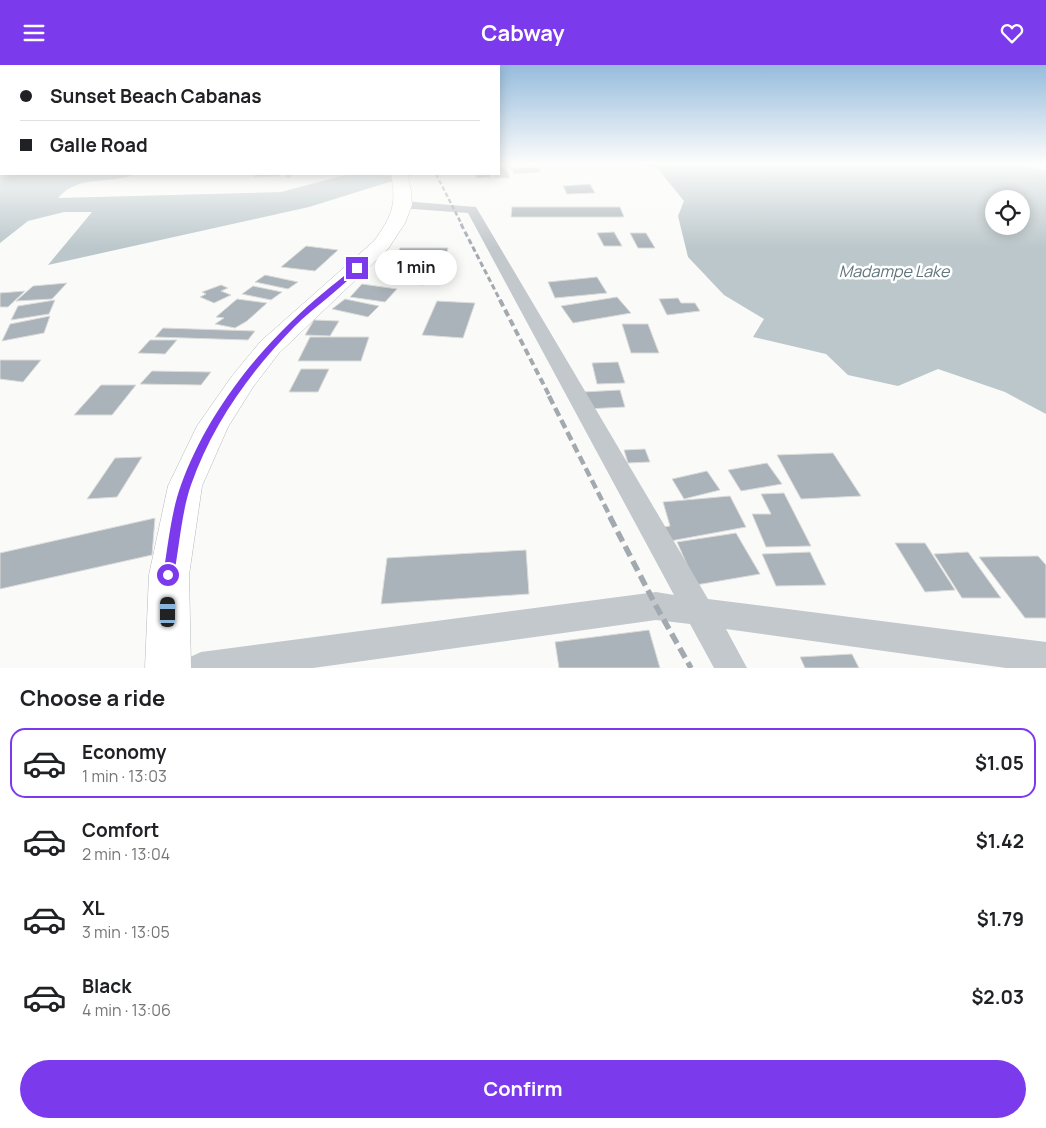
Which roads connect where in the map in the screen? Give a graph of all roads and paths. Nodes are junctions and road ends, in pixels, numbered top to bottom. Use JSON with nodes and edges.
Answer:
{"nodes":[{"id":1,"x":399,"y":191,"type":"edge"},
{"id":2,"x":415,"y":191,"type":"edge"},
{"id":3,"x":698,"y":613,"type":"junction"},
{"id":4,"x":1046,"y":658,"type":"edge"},
{"id":5,"x":168,"y":668,"type":"edge"},
{"id":6,"x":201,"y":668,"type":"edge"},
{"id":7,"x":731,"y":668,"type":"edge"}],
"edges":[{"from":1,"to":5,"type":"highway"},
{"from":2,"to":3,"type":"street"},
{"from":3,"to":4,"type":"street"},
{"from":3,"to":6,"type":"street"},
{"from":3,"to":7,"type":"street"}]}
